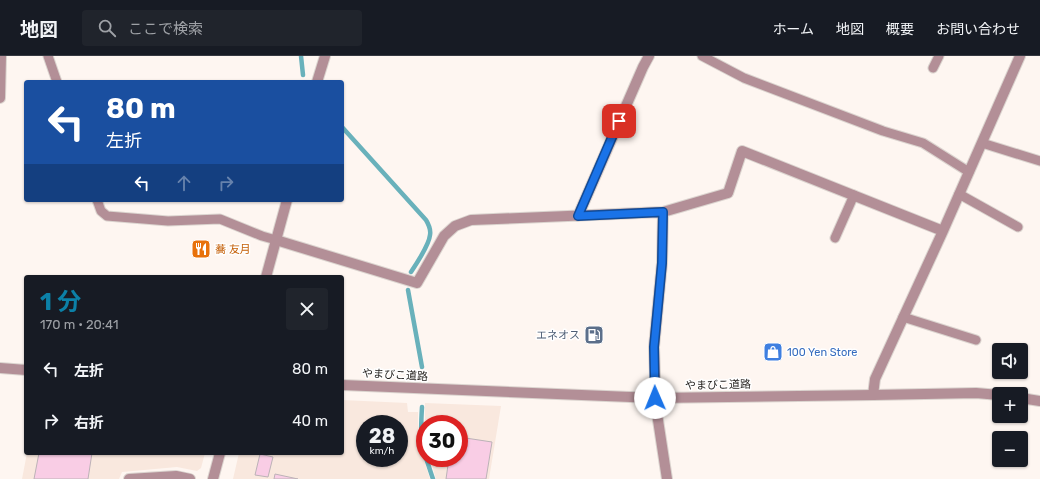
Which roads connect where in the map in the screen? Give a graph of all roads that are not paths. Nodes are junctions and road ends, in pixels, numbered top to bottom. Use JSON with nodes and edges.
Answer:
{"nodes":[{"id":1,"x":1,"y":56,"type":"edge"},
{"id":2,"x":48,"y":56,"type":"edge"},
{"id":3,"x":325,"y":56,"type":"edge"},
{"id":4,"x":649,"y":56,"type":"edge"},
{"id":5,"x":702,"y":56,"type":"edge"},
{"id":6,"x":939,"y":56,"type":"edge"},
{"id":7,"x":1020,"y":56,"type":"edge"},
{"id":8,"x":933,"y":68,"type":"dead end"},
{"id":9,"x":56,"y":80,"type":"edge"},
{"id":10,"x":318,"y":80,"type":"edge"},
{"id":11,"x":0,"y":98,"type":"edge"},
{"id":12,"x":982,"y":143,"type":"junction"},
{"id":13,"x":1040,"y":161,"type":"edge"},
{"id":14,"x":969,"y":172,"type":"junction"},
{"id":15,"x":959,"y":194,"type":"junction"},
{"id":16,"x":854,"y":195,"type":"junction"},
{"id":17,"x":98,"y":202,"type":"edge"},
{"id":18,"x":286,"y":202,"type":"edge"},
{"id":19,"x":663,"y":212,"type":"junction"},
{"id":20,"x":578,"y":216,"type":"junction"},
{"id":21,"x":1018,"y":228,"type":"dead end"},
{"id":22,"x":943,"y":231,"type":"junction"},
{"id":23,"x":835,"y":238,"type":"dead end"},
{"id":24,"x":276,"y":240,"type":"junction"},
{"id":25,"x":267,"y":275,"type":"edge"},
{"id":26,"x":903,"y":317,"type":"junction"},
{"id":27,"x":976,"y":340,"type":"dead end"},
{"id":28,"x":0,"y":368,"type":"edge"},
{"id":29,"x":24,"y":370,"type":"edge"},
{"id":30,"x":344,"y":385,"type":"edge"},
{"id":31,"x":992,"y":394,"type":"edge"},
{"id":32,"x":873,"y":395,"type":"junction"},
{"id":33,"x":655,"y":398,"type":"junction"},
{"id":34,"x":1028,"y":399,"type":"edge"},
{"id":35,"x":1040,"y":401,"type":"edge"},
{"id":36,"x":219,"y":455,"type":"edge"},
{"id":37,"x":129,"y":479,"type":"edge"},
{"id":38,"x":190,"y":479,"type":"edge"},
{"id":39,"x":213,"y":479,"type":"edge"},
{"id":40,"x":667,"y":479,"type":"edge"}],
"edges":[{"from":1,"to":11,"type":"street"},
{"from":2,"to":9,"type":"lane"},
{"from":3,"to":10,"type":"street"},
{"from":4,"to":20,"type":"street"},
{"from":5,"to":14,"type":"lane"},
{"from":6,"to":8,"type":"lane"},
{"from":7,"to":12,"type":"street"},
{"from":12,"to":13,"type":"lane"},
{"from":12,"to":14,"type":"street"},
{"from":14,"to":15,"type":"street"},
{"from":15,"to":21,"type":"lane"},
{"from":15,"to":22,"type":"street"},
{"from":16,"to":19,"type":"street"},
{"from":16,"to":22,"type":"street"},
{"from":16,"to":23,"type":"lane"},
{"from":17,"to":24,"type":"lane"},
{"from":18,"to":24,"type":"street"},
{"from":19,"to":20,"type":"street"},
{"from":19,"to":33,"type":"street"},
{"from":20,"to":24,"type":"street"},
{"from":22,"to":26,"type":"street"},
{"from":24,"to":25,"type":"street"},
{"from":26,"to":27,"type":"lane"},
{"from":26,"to":32,"type":"street"},
{"from":28,"to":29,"type":"street"},
{"from":30,"to":33,"type":"street","name":"やまびこ道路"},
{"from":31,"to":32,"type":"street","name":"やまびこ道路"},
{"from":32,"to":33,"type":"street","name":"やまびこ道路"},
{"from":33,"to":40,"type":"street"},
{"from":34,"to":35,"type":"street"},
{"from":36,"to":39,"type":"street"},
{"from":37,"to":38,"type":"street"}]}
